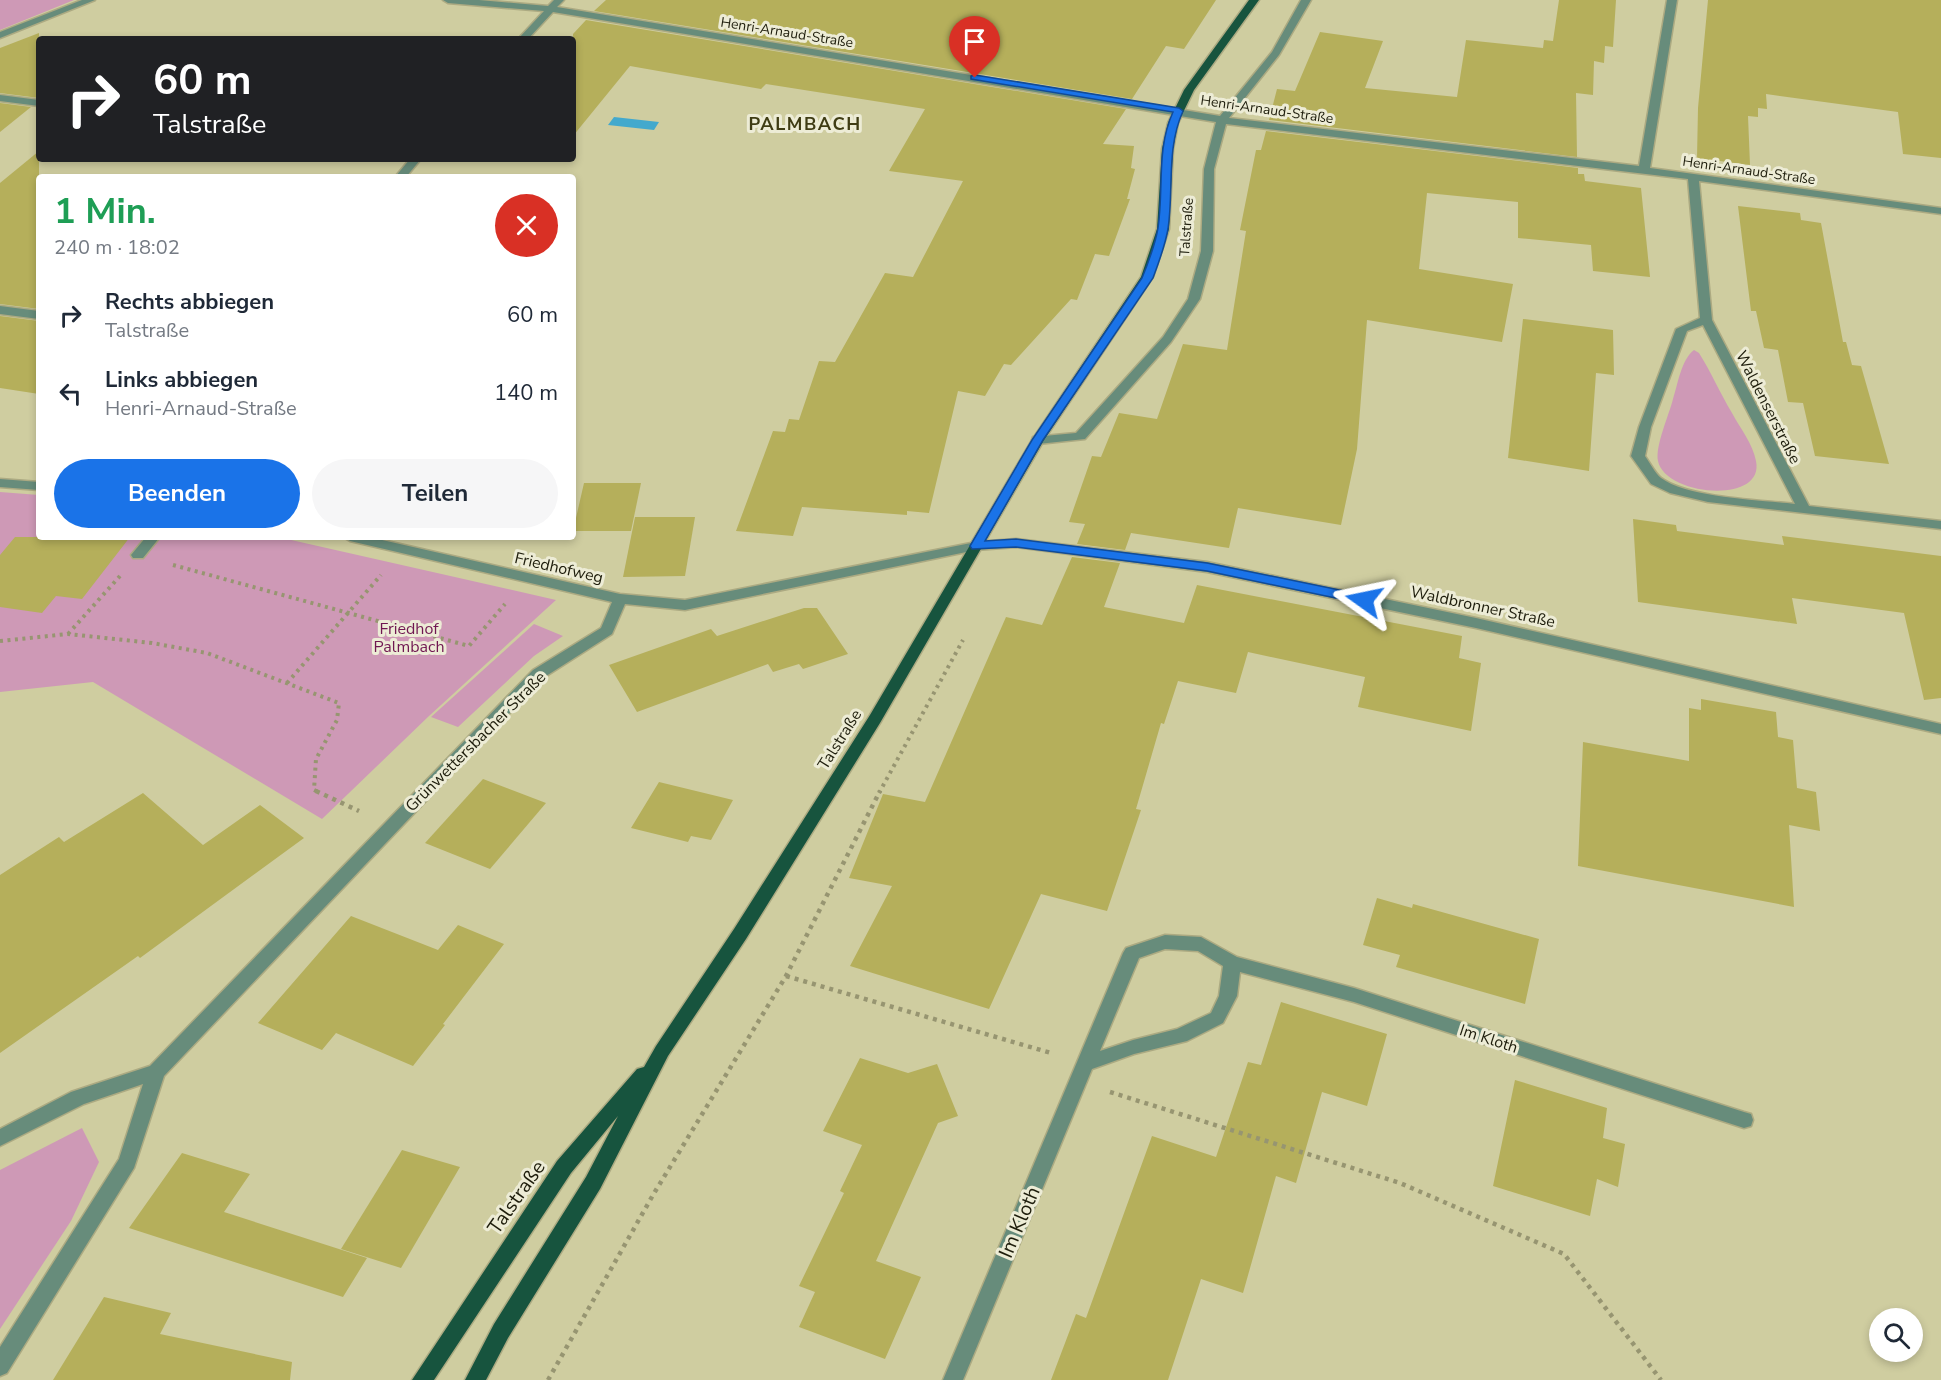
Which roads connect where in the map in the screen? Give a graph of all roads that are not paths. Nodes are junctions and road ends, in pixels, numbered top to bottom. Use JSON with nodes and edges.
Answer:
{"nodes":[{"id":1,"x":90,"y":0,"type":"edge"},
{"id":2,"x":448,"y":0,"type":"edge"},
{"id":3,"x":559,"y":0,"type":"edge"},
{"id":4,"x":1254,"y":0,"type":"edge"},
{"id":5,"x":1306,"y":0,"type":"edge"},
{"id":6,"x":1672,"y":0,"type":"edge"},
{"id":7,"x":550,"y":9,"type":"junction"},
{"id":8,"x":0,"y":35,"type":"edge"},
{"id":9,"x":526,"y":36,"type":"edge"},
{"id":10,"x":0,"y":98,"type":"edge"},
{"id":11,"x":36,"y":103,"type":"edge"},
{"id":12,"x":1179,"y":111,"type":"junction"},
{"id":13,"x":1222,"y":120,"type":"junction"},
{"id":14,"x":413,"y":162,"type":"edge"},
{"id":15,"x":1644,"y":170,"type":"junction"},
{"id":16,"x":403,"y":174,"type":"edge"},
{"id":17,"x":1693,"y":178,"type":"junction"},
{"id":18,"x":1941,"y":211,"type":"edge"},
{"id":19,"x":0,"y":309,"type":"edge"},
{"id":20,"x":36,"y":315,"type":"edge"},
{"id":21,"x":1706,"y":320,"type":"junction"},
{"id":22,"x":1038,"y":440,"type":"junction"},
{"id":23,"x":0,"y":483,"type":"edge"},
{"id":24,"x":36,"y":486,"type":"edge"},
{"id":25,"x":1804,"y":508,"type":"junction"},
{"id":26,"x":1941,"y":525,"type":"edge"},
{"id":27,"x":150,"y":540,"type":"edge"},
{"id":28,"x":364,"y":540,"type":"edge"},
{"id":29,"x":976,"y":546,"type":"junction"},
{"id":30,"x":138,"y":555,"type":"road end"},
{"id":31,"x":620,"y":600,"type":"junction"},
{"id":32,"x":1941,"y":729,"type":"edge"},
{"id":33,"x":1232,"y":963,"type":"junction"},
{"id":34,"x":662,"y":1051,"type":"junction"},
{"id":35,"x":1086,"y":1064,"type":"junction"},
{"id":36,"x":156,"y":1072,"type":"junction"},
{"id":37,"x":1744,"y":1120,"type":"dead end"},
{"id":38,"x":0,"y":1138,"type":"edge"},
{"id":39,"x":0,"y":1366,"type":"edge"},
{"id":40,"x":422,"y":1380,"type":"edge"},
{"id":41,"x":475,"y":1380,"type":"edge"},
{"id":42,"x":952,"y":1380,"type":"edge"}],
"edges":[{"from":1,"to":8,"type":"street"},
{"from":2,"to":7,"type":"street","name":"Henri-Arnaud-Straße"},
{"from":3,"to":7,"type":"street"},
{"from":4,"to":12,"type":"main road","name":"Talstraße"},
{"from":5,"to":13,"type":"street","name":"Talstraße"},
{"from":6,"to":15,"type":"street"},
{"from":7,"to":9,"type":"street"},
{"from":7,"to":12,"type":"street","name":"Henri-Arnaud-Straße"},
{"from":10,"to":11,"type":"street"},
{"from":12,"to":13,"type":"street","name":"Henri-Arnaud-Straße"},
{"from":12,"to":22,"type":"main road","name":"Talstraße"},
{"from":13,"to":15,"type":"street","name":"Henri-Arnaud-Straße"},
{"from":13,"to":22,"type":"street","name":"Talstraße"},
{"from":14,"to":16,"type":"street"},
{"from":15,"to":17,"type":"street","name":"Henri-Arnaud-Straße"},
{"from":17,"to":18,"type":"street","name":"Henri-Arnaud-Straße"},
{"from":17,"to":21,"type":"street","name":"Waldenserstraße"},
{"from":19,"to":20,"type":"street"},
{"from":21,"to":25,"type":"street","name":"Waldenserstraße"},
{"from":21,"to":25,"type":"street"},
{"from":22,"to":29,"type":"main road","name":"Talstraße"},
{"from":23,"to":24,"type":"street"},
{"from":25,"to":26,"type":"street"},
{"from":27,"to":30,"type":"street"},
{"from":28,"to":31,"type":"street","name":"Friedhofweg"},
{"from":29,"to":31,"type":"street"},
{"from":29,"to":32,"type":"street","name":"Waldbronner Straße"},
{"from":29,"to":34,"type":"main road","name":"Talstraße"},
{"from":31,"to":36,"type":"street","name":"Grünwettersbacher Straße"},
{"from":33,"to":35,"type":"street"},
{"from":33,"to":35,"type":"street","name":"Im Kloth"},
{"from":33,"to":37,"type":"street","name":"Im Kloth"},
{"from":34,"to":40,"type":"main road","name":"Talstraße"},
{"from":34,"to":41,"type":"main road","name":"Talstraße"},
{"from":35,"to":42,"type":"street","name":"Im Kloth"},
{"from":36,"to":38,"type":"street","name":"Grünwettersbacher Straße"},
{"from":36,"to":39,"type":"street","name":"Grünwettersbacher Straße"}]}
